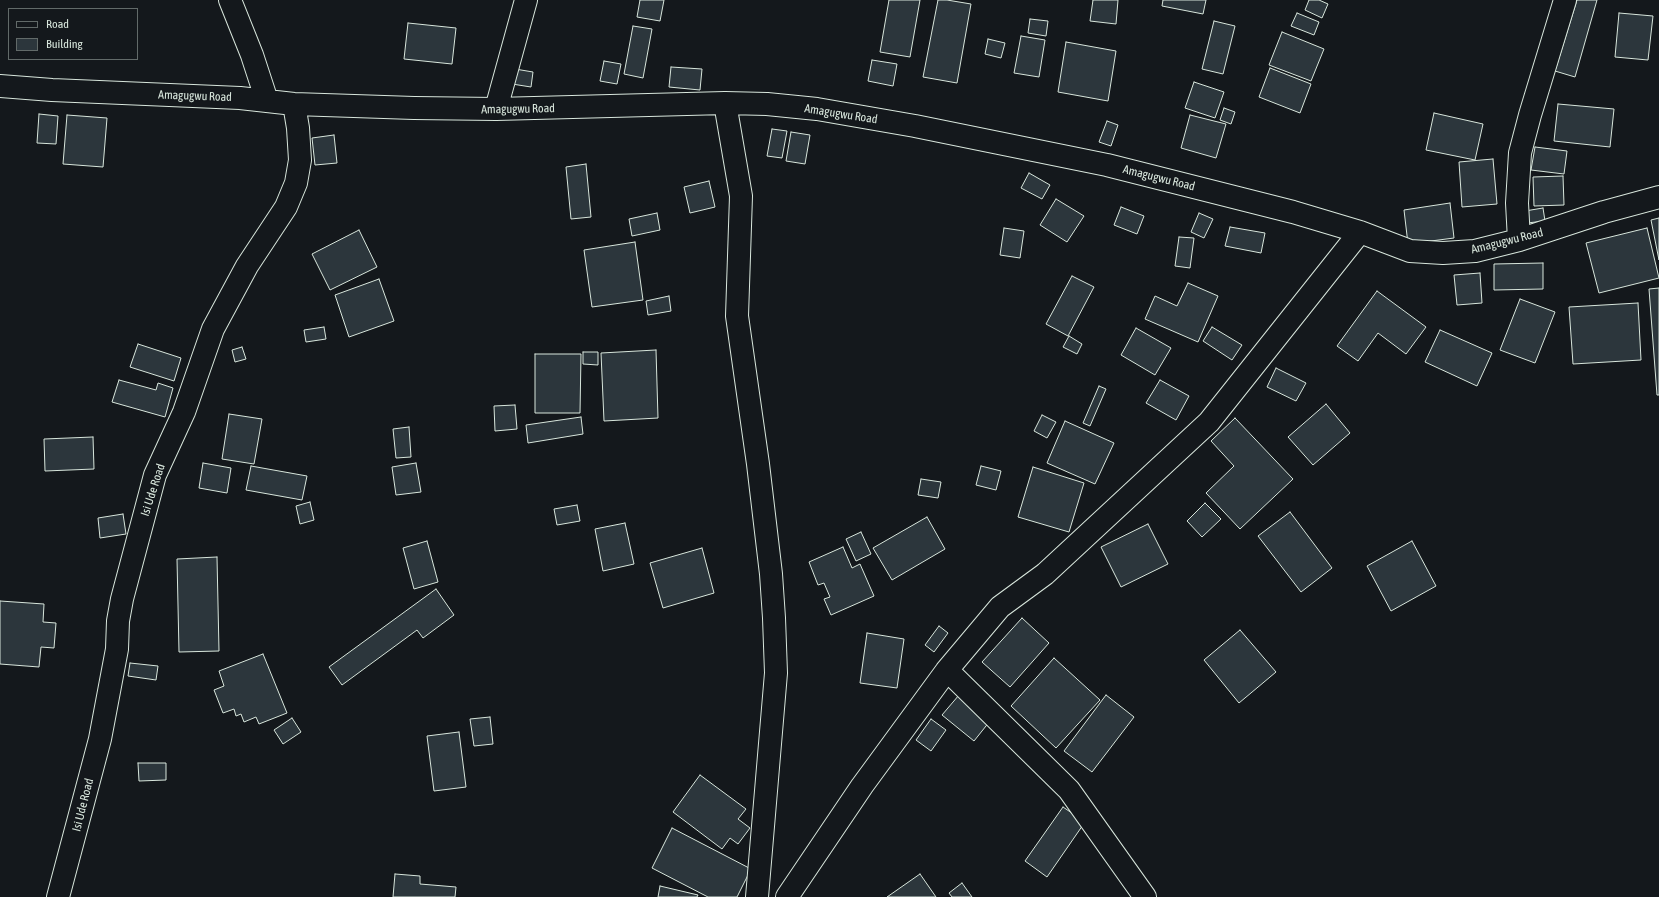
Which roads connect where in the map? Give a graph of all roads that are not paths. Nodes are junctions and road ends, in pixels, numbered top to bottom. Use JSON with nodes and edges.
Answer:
{"nodes":[{"id":1,"x":230,"y":0,"type":"edge"},
{"id":2,"x":526,"y":0,"type":"edge"},
{"id":3,"x":1565,"y":0,"type":"edge"},
{"id":4,"x":0,"y":86,"type":"edge"},
{"id":5,"x":266,"y":101,"type":"junction"},
{"id":6,"x":725,"y":103,"type":"junction"},
{"id":7,"x":294,"y":104,"type":"junction"},
{"id":8,"x":496,"y":110,"type":"junction"},
{"id":9,"x":1659,"y":197,"type":"edge"},
{"id":10,"x":1360,"y":232,"type":"junction"},
{"id":11,"x":1519,"y":240,"type":"junction"},
{"id":12,"x":947,"y":670,"type":"junction"},
{"id":13,"x":58,"y":897,"type":"edge"},
{"id":14,"x":757,"y":897,"type":"edge"},
{"id":15,"x":787,"y":897,"type":"edge"},
{"id":16,"x":1145,"y":897,"type":"edge"}],
"edges":[{"from":1,"to":5,"type":"street"},
{"from":2,"to":8,"type":"street"},
{"from":3,"to":11,"type":"street"},
{"from":4,"to":5,"type":"street","name":"Amagugwu Road"},
{"from":5,"to":7,"type":"street","name":"Amagugwu Road"},
{"from":6,"to":8,"type":"street","name":"Amagugwu Road"},
{"from":6,"to":10,"type":"street","name":"Amagugwu Road"},
{"from":6,"to":14,"type":"street"},
{"from":7,"to":8,"type":"street","name":"Amagugwu Road"},
{"from":7,"to":13,"type":"street","name":"Isi Ude Road"},
{"from":9,"to":11,"type":"street","name":"Amagugwu Road"},
{"from":10,"to":11,"type":"street","name":"Amagugwu Road"},
{"from":10,"to":12,"type":"street"},
{"from":12,"to":15,"type":"street"},
{"from":12,"to":16,"type":"street"}]}
